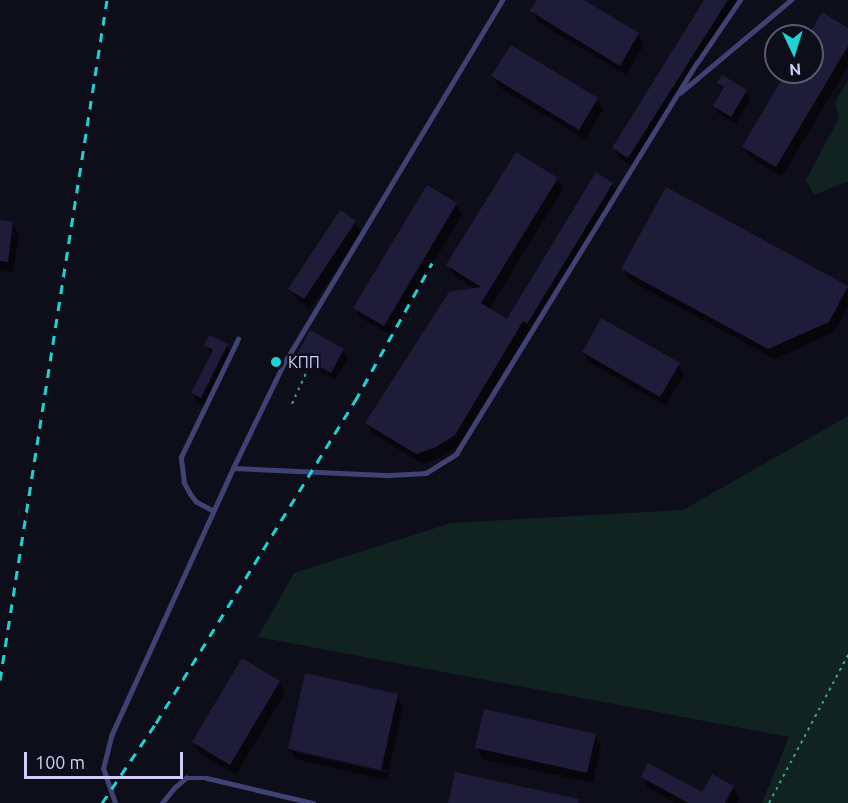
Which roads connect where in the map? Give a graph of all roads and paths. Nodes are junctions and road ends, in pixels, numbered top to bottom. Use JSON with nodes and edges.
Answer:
{"nodes":[{"id":1,"x":502,"y":0,"type":"edge"},
{"id":2,"x":740,"y":0,"type":"edge"},
{"id":3,"x":791,"y":0,"type":"edge"},
{"id":4,"x":678,"y":94,"type":"junction"},
{"id":5,"x":238,"y":339,"type":"dead end"},
{"id":6,"x":311,"y":362,"type":"dead end"},
{"id":7,"x":292,"y":404,"type":"dead end"},
{"id":8,"x":233,"y":468,"type":"junction"},
{"id":9,"x":213,"y":510,"type":"junction"},
{"id":10,"x":848,"y":655,"type":"edge"},
{"id":11,"x":116,"y":803,"type":"edge"},
{"id":12,"x":162,"y":803,"type":"edge"},
{"id":13,"x":313,"y":803,"type":"edge"},
{"id":14,"x":769,"y":803,"type":"edge"}],
"edges":[{"from":1,"to":8,"type":"lane"},
{"from":2,"to":4,"type":"lane"},
{"from":3,"to":4,"type":"lane"},
{"from":4,"to":8,"type":"lane"},
{"from":5,"to":9,"type":"lane"},
{"from":6,"to":7,"type":"path"},
{"from":8,"to":9,"type":"lane"},
{"from":9,"to":11,"type":"lane"},
{"from":10,"to":14,"type":"path"},
{"from":12,"to":13,"type":"lane"}]}
